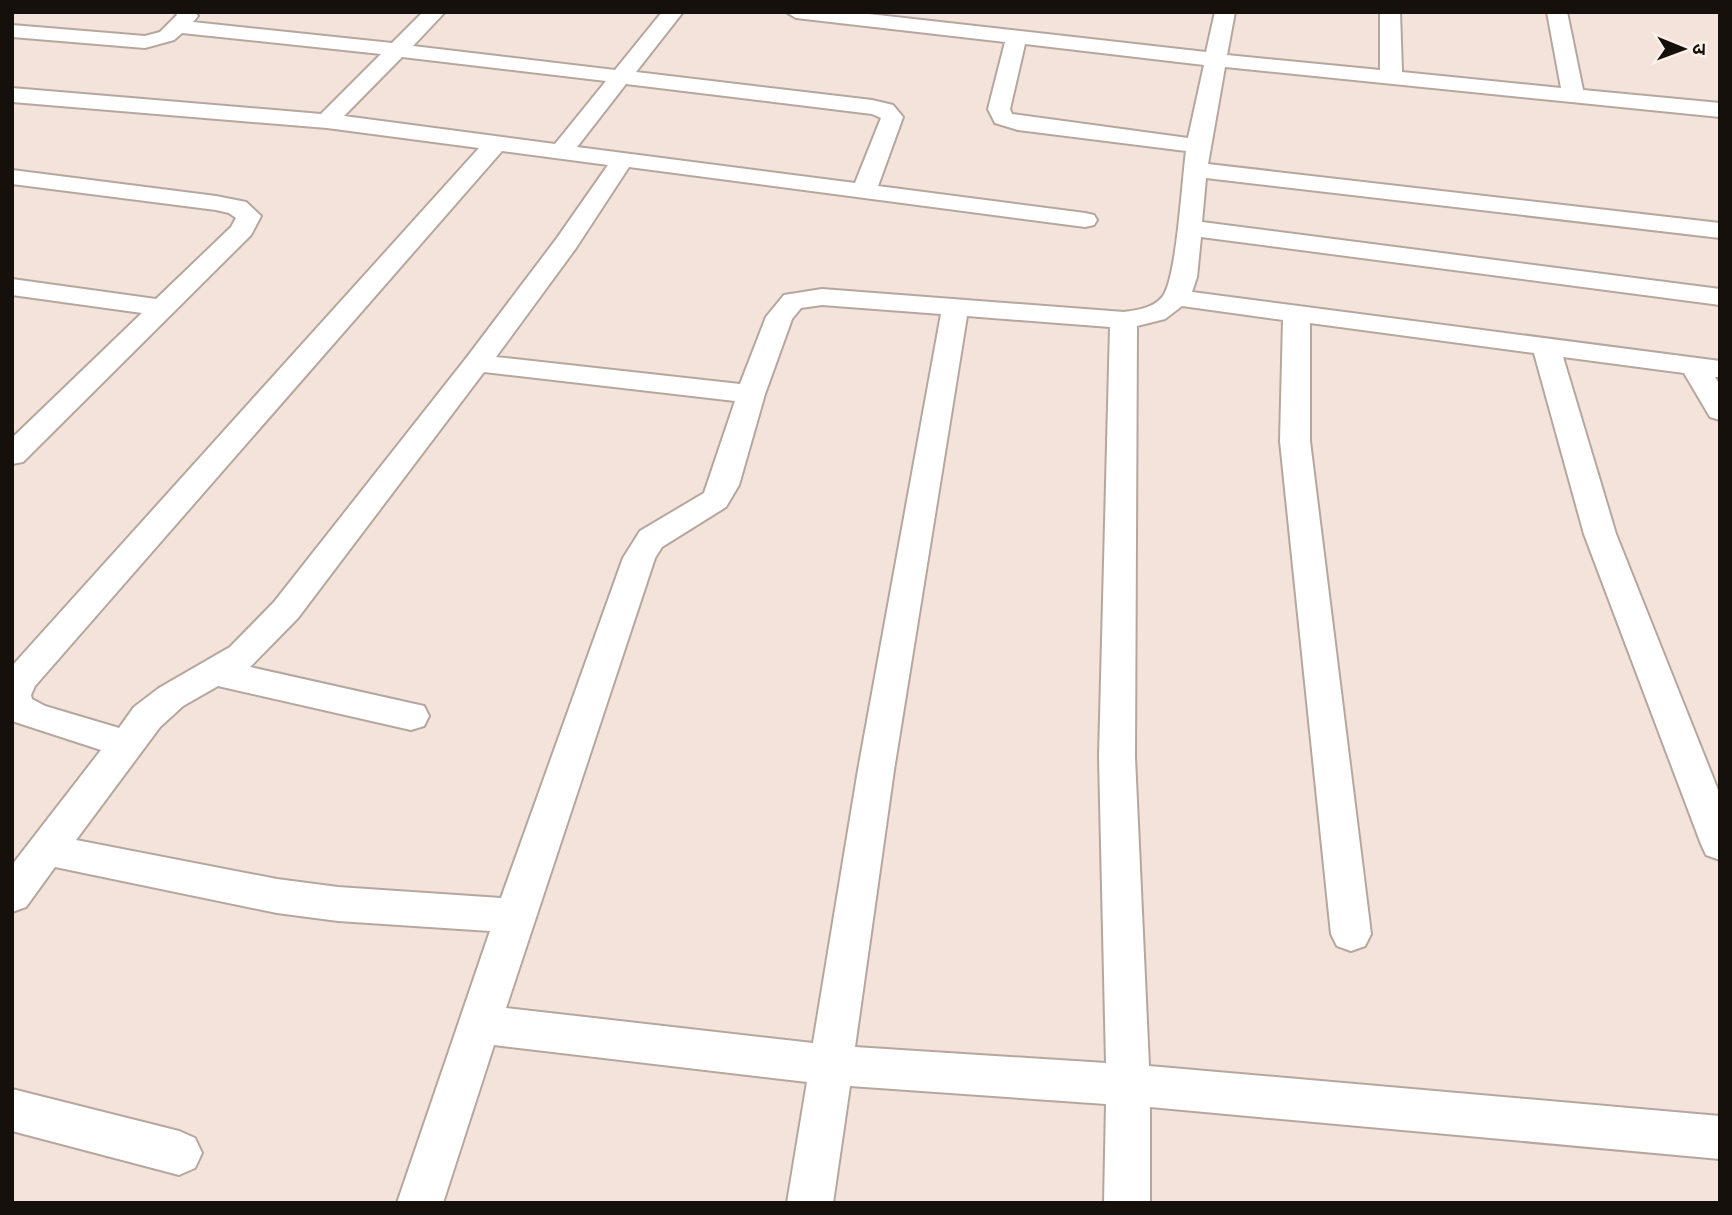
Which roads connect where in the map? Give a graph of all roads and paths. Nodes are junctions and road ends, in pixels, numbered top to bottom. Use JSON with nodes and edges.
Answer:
{"nodes":[{"id":1,"x":435,"y":12,"type":"edge"},
{"id":2,"x":673,"y":12,"type":"edge"},
{"id":3,"x":1225,"y":12,"type":"edge"},
{"id":4,"x":1390,"y":12,"type":"edge"},
{"id":5,"x":1557,"y":12,"type":"edge"},
{"id":6,"x":809,"y":13,"type":"edge"},
{"id":7,"x":182,"y":20,"type":"edge"},
{"id":8,"x":12,"y":31,"type":"edge"},
{"id":9,"x":1016,"y":38,"type":"junction"},
{"id":10,"x":398,"y":50,"type":"junction"},
{"id":11,"x":1217,"y":60,"type":"junction"},
{"id":12,"x":620,"y":76,"type":"junction"},
{"id":13,"x":1391,"y":78,"type":"junction"},
{"id":14,"x":12,"y":95,"type":"edge"},
{"id":15,"x":1573,"y":95,"type":"junction"},
{"id":16,"x":1720,"y":110,"type":"edge"},
{"id":17,"x":327,"y":121,"type":"junction"},
{"id":18,"x":497,"y":142,"type":"junction"},
{"id":19,"x":561,"y":151,"type":"junction"},
{"id":20,"x":1197,"y":158,"type":"junction"},
{"id":21,"x":623,"y":159,"type":"junction"},
{"id":22,"x":12,"y":177,"type":"edge"},
{"id":23,"x":41,"y":180,"type":"junction"},
{"id":24,"x":863,"y":193,"type":"junction"},
{"id":25,"x":12,"y":203,"type":"edge"},
{"id":26,"x":1085,"y":220,"type":"dead end"},
{"id":27,"x":1189,"y":228,"type":"junction"},
{"id":28,"x":1720,"y":231,"type":"edge"},
{"id":29,"x":12,"y":287,"type":"edge"},
{"id":30,"x":1720,"y":297,"type":"edge"},
{"id":31,"x":1178,"y":298,"type":"junction"},
{"id":32,"x":162,"y":308,"type":"junction"},
{"id":33,"x":955,"y":308,"type":"junction"},
{"id":34,"x":1297,"y":313,"type":"junction"},
{"id":35,"x":1124,"y":320,"type":"junction"},
{"id":36,"x":1545,"y":344,"type":"junction"},
{"id":37,"x":477,"y":363,"type":"junction"},
{"id":38,"x":1707,"y":367,"type":"edge"},
{"id":39,"x":751,"y":394,"type":"junction"},
{"id":40,"x":1720,"y":411,"type":"edge"},
{"id":41,"x":12,"y":455,"type":"edge"},
{"id":42,"x":214,"y":672,"type":"junction"},
{"id":43,"x":411,"y":716,"type":"dead end"},
{"id":44,"x":127,"y":744,"type":"junction"},
{"id":45,"x":1720,"y":844,"type":"edge"},
{"id":46,"x":48,"y":850,"type":"junction"},
{"id":47,"x":12,"y":895,"type":"edge"},
{"id":48,"x":515,"y":916,"type":"junction"},
{"id":49,"x":1351,"y":934,"type":"dead end"},
{"id":50,"x":480,"y":1024,"type":"junction"},
{"id":51,"x":831,"y":1065,"type":"junction"},
{"id":52,"x":1128,"y":1085,"type":"junction"},
{"id":53,"x":12,"y":1110,"type":"edge"},
{"id":54,"x":1720,"y":1138,"type":"edge"},
{"id":55,"x":179,"y":1153,"type":"dead end"},
{"id":56,"x":420,"y":1203,"type":"edge"},
{"id":57,"x":810,"y":1203,"type":"edge"},
{"id":58,"x":1127,"y":1203,"type":"edge"}],
"edges":[{"from":1,"to":10,"type":"street"},
{"from":2,"to":12,"type":"street"},
{"from":3,"to":11,"type":"street"},
{"from":4,"to":13,"type":"street"},
{"from":5,"to":15,"type":"street"},
{"from":6,"to":9,"type":"street"},
{"from":7,"to":8,"type":"street"},
{"from":7,"to":10,"type":"street"},
{"from":9,"to":11,"type":"street"},
{"from":9,"to":20,"type":"street"},
{"from":10,"to":12,"type":"street"},
{"from":10,"to":17,"type":"street"},
{"from":11,"to":13,"type":"street"},
{"from":11,"to":20,"type":"street"},
{"from":12,"to":19,"type":"street"},
{"from":12,"to":24,"type":"street"},
{"from":13,"to":15,"type":"street"},
{"from":14,"to":17,"type":"street"},
{"from":15,"to":16,"type":"street"},
{"from":17,"to":18,"type":"street"},
{"from":18,"to":19,"type":"street"},
{"from":18,"to":44,"type":"street"},
{"from":19,"to":21,"type":"street"},
{"from":20,"to":27,"type":"street"},
{"from":20,"to":28,"type":"street"},
{"from":21,"to":24,"type":"street"},
{"from":21,"to":37,"type":"street"},
{"from":22,"to":23,"type":"street"},
{"from":23,"to":25,"type":"street"},
{"from":23,"to":32,"type":"street"},
{"from":24,"to":26,"type":"street"},
{"from":27,"to":30,"type":"street"},
{"from":27,"to":31,"type":"street"},
{"from":29,"to":32,"type":"street"},
{"from":31,"to":34,"type":"street"},
{"from":31,"to":35,"type":"street"},
{"from":32,"to":41,"type":"street"},
{"from":33,"to":35,"type":"street"},
{"from":33,"to":39,"type":"street"},
{"from":33,"to":51,"type":"street"},
{"from":34,"to":36,"type":"street"},
{"from":34,"to":49,"type":"street"},
{"from":35,"to":52,"type":"street"},
{"from":36,"to":38,"type":"street"},
{"from":36,"to":45,"type":"street"},
{"from":37,"to":39,"type":"street"},
{"from":37,"to":42,"type":"street"},
{"from":38,"to":40,"type":"street"},
{"from":39,"to":48,"type":"street"},
{"from":42,"to":43,"type":"street"},
{"from":42,"to":44,"type":"street"},
{"from":44,"to":46,"type":"street"},
{"from":46,"to":47,"type":"street"},
{"from":46,"to":48,"type":"street"},
{"from":48,"to":50,"type":"street"},
{"from":50,"to":51,"type":"street"},
{"from":50,"to":56,"type":"street"},
{"from":51,"to":52,"type":"street"},
{"from":51,"to":57,"type":"street"},
{"from":52,"to":54,"type":"street"},
{"from":52,"to":58,"type":"street"},
{"from":53,"to":55,"type":"street"}]}
